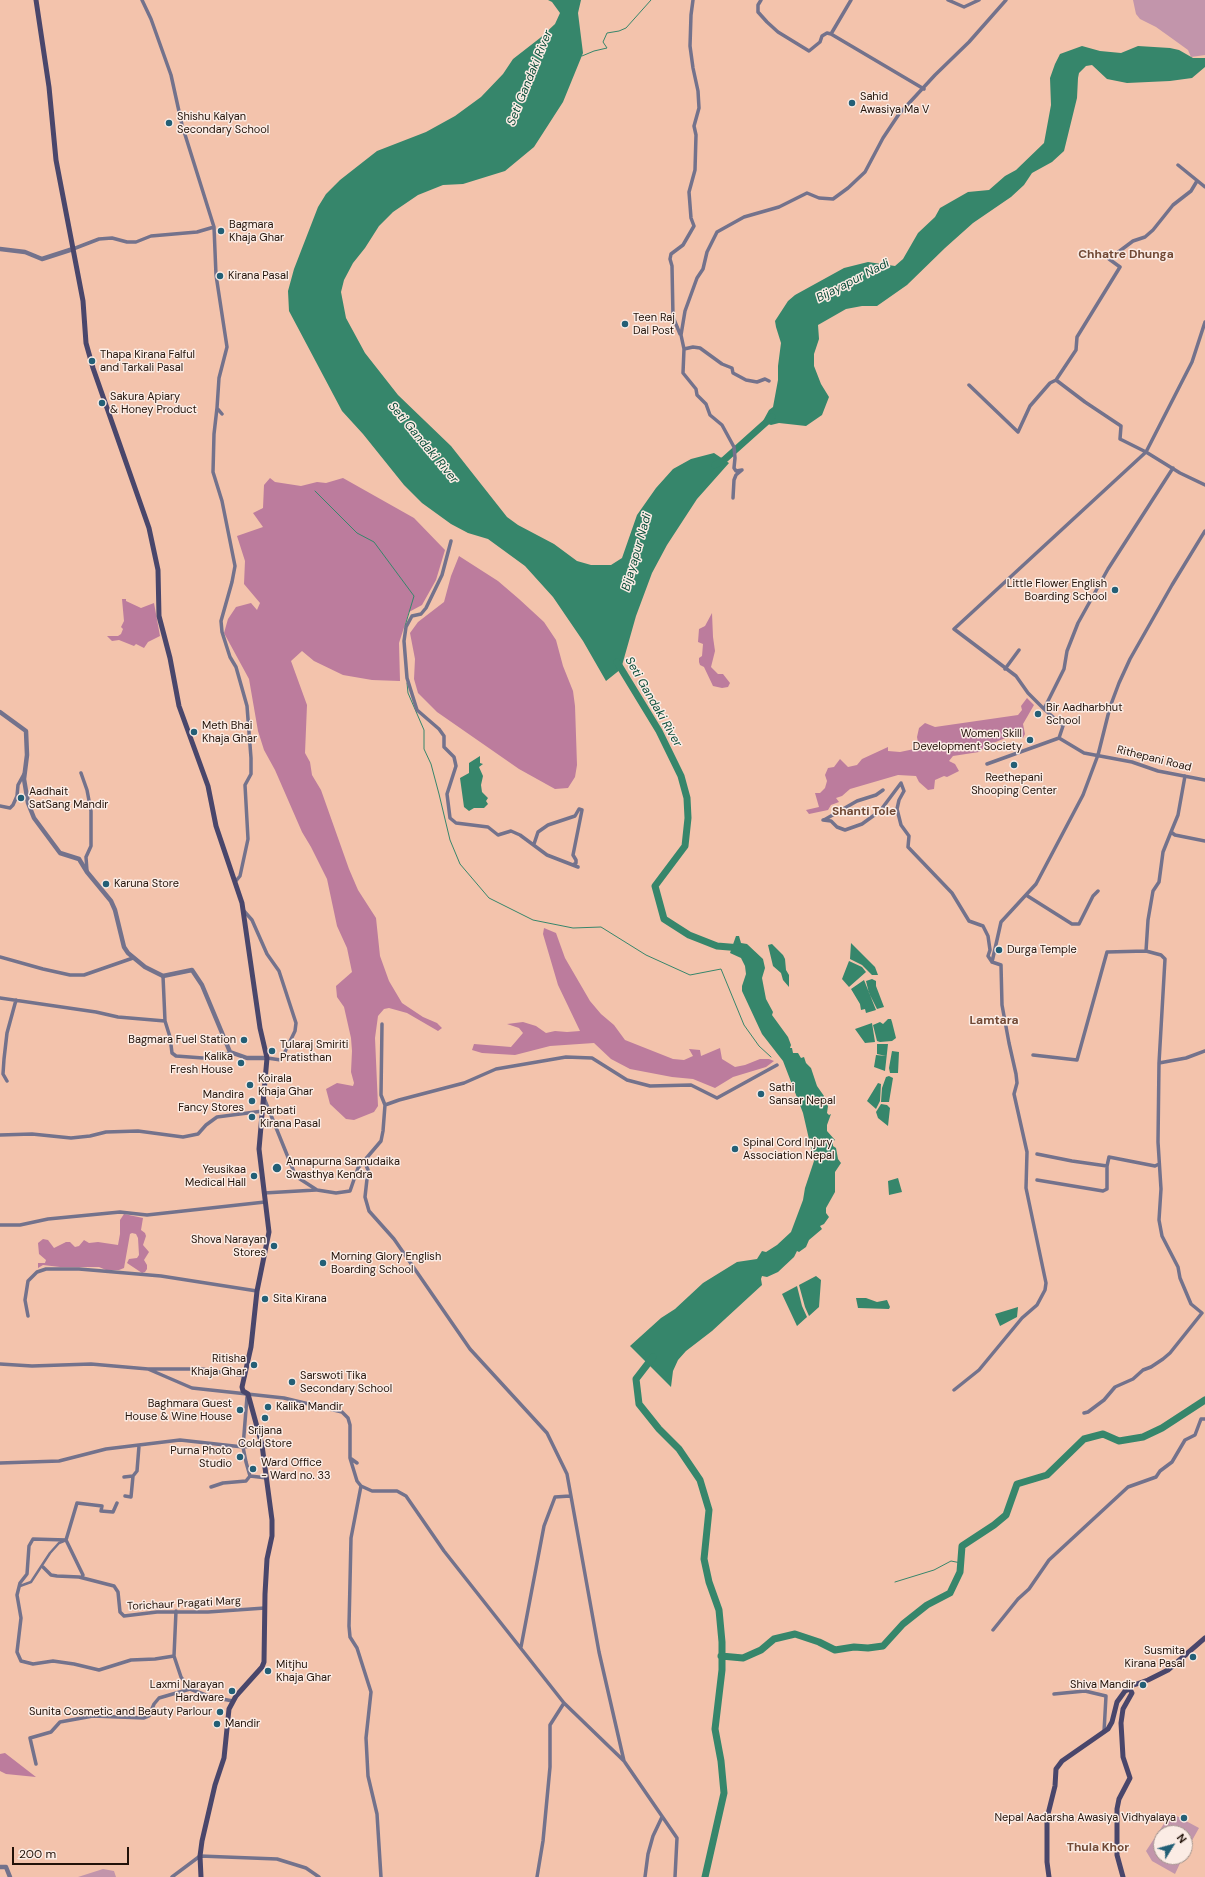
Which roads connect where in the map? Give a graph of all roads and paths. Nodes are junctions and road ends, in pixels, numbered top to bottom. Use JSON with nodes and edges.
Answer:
{"nodes":[{"id":1,"x":36,"y":0,"type":"edge"},
{"id":2,"x":142,"y":0,"type":"edge"},
{"id":3,"x":693,"y":0,"type":"edge"},
{"id":4,"x":761,"y":0,"type":"edge"},
{"id":5,"x":851,"y":0,"type":"edge"},
{"id":6,"x":948,"y":0,"type":"edge"},
{"id":7,"x":979,"y":0,"type":"edge"},
{"id":8,"x":1006,"y":0,"type":"edge"},
{"id":9,"x":831,"y":34,"type":"junction"},
{"id":10,"x":924,"y":88,"type":"junction"},
{"id":11,"x":1178,"y":166,"type":"dead end"},
{"id":12,"x":1197,"y":181,"type":"junction"},
{"id":13,"x":1205,"y":187,"type":"edge"},
{"id":14,"x":214,"y":227,"type":"junction"},
{"id":15,"x":0,"y":249,"type":"edge"},
{"id":16,"x":73,"y":249,"type":"junction"},
{"id":17,"x":1205,"y":322,"type":"edge"},
{"id":18,"x":681,"y":335,"type":"junction"},
{"id":19,"x":684,"y":349,"type":"junction"},
{"id":20,"x":1056,"y":380,"type":"junction"},
{"id":21,"x":769,"y":381,"type":"dead end"},
{"id":22,"x":969,"y":385,"type":"dead end"},
{"id":23,"x":217,"y":408,"type":"junction"},
{"id":24,"x":222,"y":414,"type":"dead end"},
{"id":25,"x":1146,"y":452,"type":"junction"},
{"id":26,"x":1173,"y":468,"type":"junction"},
{"id":27,"x":1205,"y":485,"type":"edge"},
{"id":28,"x":733,"y":498,"type":"dead end"},
{"id":29,"x":1205,"y":531,"type":"edge"},
{"id":30,"x":451,"y":541,"type":"dead end"},
{"id":31,"x":1019,"y":650,"type":"dead end"},
{"id":32,"x":1005,"y":669,"type":"junction"},
{"id":33,"x":1044,"y":708,"type":"junction"},
{"id":34,"x":0,"y":712,"type":"edge"},
{"id":35,"x":1059,"y":738,"type":"junction"},
{"id":36,"x":1098,"y":755,"type":"junction"},
{"id":37,"x":987,"y":764,"type":"dead end"},
{"id":38,"x":81,"y":773,"type":"dead end"},
{"id":39,"x":24,"y":774,"type":"junction"},
{"id":40,"x":1185,"y":776,"type":"junction"},
{"id":41,"x":1205,"y":780,"type":"edge"},
{"id":42,"x":883,"y":790,"type":"dead end"},
{"id":43,"x":0,"y":806,"type":"edge"},
{"id":44,"x":1171,"y":832,"type":"junction"},
{"id":45,"x":1205,"y":841,"type":"edge"},
{"id":46,"x":534,"y":844,"type":"junction"},
{"id":47,"x":573,"y":865,"type":"junction"},
{"id":48,"x":578,"y":866,"type":"dead end"},
{"id":49,"x":87,"y":872,"type":"junction"},
{"id":50,"x":235,"y":882,"type":"junction"},
{"id":51,"x":1098,"y":891,"type":"dead end"},
{"id":52,"x":1026,"y":896,"type":"junction"},
{"id":53,"x":243,"y":910,"type":"junction"},
{"id":54,"x":1146,"y":951,"type":"junction"},
{"id":55,"x":0,"y":957,"type":"edge"},
{"id":56,"x":133,"y":958,"type":"junction"},
{"id":57,"x":992,"y":962,"type":"junction"},
{"id":58,"x":163,"y":976,"type":"junction"},
{"id":59,"x":0,"y":998,"type":"edge"},
{"id":60,"x":16,"y":1000,"type":"junction"},
{"id":61,"x":164,"y":1021,"type":"junction"},
{"id":62,"x":382,"y":1024,"type":"dead end"},
{"id":63,"x":1205,"y":1051,"type":"edge"},
{"id":64,"x":232,"y":1053,"type":"junction"},
{"id":65,"x":1032,"y":1055,"type":"dead end"},
{"id":66,"x":267,"y":1058,"type":"junction"},
{"id":67,"x":1159,"y":1063,"type":"junction"},
{"id":68,"x":777,"y":1065,"type":"dead end"},
{"id":69,"x":7,"y":1081,"type":"dead end"},
{"id":70,"x":264,"y":1097,"type":"junction"},
{"id":71,"x":385,"y":1106,"type":"junction"},
{"id":72,"x":263,"y":1111,"type":"junction"},
{"id":73,"x":0,"y":1135,"type":"edge"},
{"id":74,"x":1037,"y":1154,"type":"dead end"},
{"id":75,"x":364,"y":1160,"type":"junction"},
{"id":76,"x":1159,"y":1164,"type":"junction"},
{"id":77,"x":1107,"y":1166,"type":"junction"},
{"id":78,"x":1037,"y":1180,"type":"dead end"},
{"id":79,"x":317,"y":1190,"type":"junction"},
{"id":80,"x":264,"y":1193,"type":"junction"},
{"id":81,"x":265,"y":1202,"type":"junction"},
{"id":82,"x":0,"y":1225,"type":"edge"},
{"id":83,"x":257,"y":1291,"type":"junction"},
{"id":84,"x":28,"y":1316,"type":"dead end"},
{"id":85,"x":0,"y":1364,"type":"edge"},
{"id":86,"x":148,"y":1369,"type":"junction"},
{"id":87,"x":245,"y":1376,"type":"junction"},
{"id":88,"x":954,"y":1390,"type":"dead end"},
{"id":89,"x":248,"y":1394,"type":"junction"},
{"id":90,"x":1084,"y":1412,"type":"dead end"},
{"id":91,"x":1205,"y":1419,"type":"edge"},
{"id":92,"x":262,"y":1445,"type":"junction"},
{"id":93,"x":138,"y":1446,"type":"junction"},
{"id":94,"x":243,"y":1447,"type":"junction"},
{"id":95,"x":350,"y":1458,"type":"junction"},
{"id":96,"x":0,"y":1463,"type":"edge"},
{"id":97,"x":357,"y":1463,"type":"dead end"},
{"id":98,"x":133,"y":1476,"type":"junction"},
{"id":99,"x":250,"y":1476,"type":"junction"},
{"id":100,"x":124,"y":1477,"type":"dead end"},
{"id":101,"x":267,"y":1478,"type":"junction"},
{"id":102,"x":361,"y":1486,"type":"junction"},
{"id":103,"x":211,"y":1487,"type":"dead end"},
{"id":104,"x":125,"y":1496,"type":"dead end"},
{"id":105,"x":570,"y":1496,"type":"junction"},
{"id":106,"x":117,"y":1503,"type":"dead end"},
{"id":107,"x":66,"y":1540,"type":"junction"},
{"id":108,"x":43,"y":1567,"type":"junction"},
{"id":109,"x":82,"y":1577,"type":"junction"},
{"id":110,"x":20,"y":1586,"type":"junction"},
{"id":111,"x":265,"y":1608,"type":"junction"},
{"id":112,"x":176,"y":1612,"type":"junction"},
{"id":113,"x":993,"y":1630,"type":"dead end"},
{"id":114,"x":1205,"y":1638,"type":"edge"},
{"id":115,"x":521,"y":1647,"type":"junction"},
{"id":116,"x":174,"y":1656,"type":"junction"},
{"id":117,"x":190,"y":1689,"type":"junction"},
{"id":118,"x":1130,"y":1689,"type":"junction"},
{"id":119,"x":1054,"y":1694,"type":"dead end"},
{"id":120,"x":233,"y":1701,"type":"junction"},
{"id":121,"x":564,"y":1703,"type":"junction"},
{"id":122,"x":1104,"y":1733,"type":"junction"},
{"id":123,"x":624,"y":1761,"type":"junction"},
{"id":124,"x":36,"y":1764,"type":"dead end"},
{"id":125,"x":662,"y":1817,"type":"junction"},
{"id":126,"x":200,"y":1856,"type":"junction"},
{"id":127,"x":0,"y":1867,"type":"edge"},
{"id":128,"x":10,"y":1877,"type":"edge"},
{"id":129,"x":172,"y":1877,"type":"edge"},
{"id":130,"x":201,"y":1877,"type":"edge"},
{"id":131,"x":319,"y":1877,"type":"edge"},
{"id":132,"x":381,"y":1877,"type":"edge"},
{"id":133,"x":537,"y":1877,"type":"edge"},
{"id":134,"x":645,"y":1877,"type":"edge"},
{"id":135,"x":675,"y":1877,"type":"edge"},
{"id":136,"x":1049,"y":1877,"type":"edge"},
{"id":137,"x":1123,"y":1877,"type":"edge"}],
"edges":[{"from":1,"to":16,"type":"main road"},
{"from":2,"to":14,"type":"street"},
{"from":3,"to":18,"type":"street"},
{"from":4,"to":9,"type":"street"},
{"from":5,"to":9,"type":"street"},
{"from":6,"to":7,"type":"street"},
{"from":8,"to":10,"type":"street"},
{"from":9,"to":10,"type":"street"},
{"from":10,"to":18,"type":"street"},
{"from":11,"to":12,"type":"street"},
{"from":12,"to":13,"type":"street"},
{"from":12,"to":20,"type":"street"},
{"from":14,"to":16,"type":"street"},
{"from":14,"to":23,"type":"street"},
{"from":15,"to":16,"type":"street"},
{"from":16,"to":50,"type":"main road"},
{"from":17,"to":25,"type":"street"},
{"from":18,"to":19,"type":"street"},
{"from":19,"to":21,"type":"street"},
{"from":19,"to":28,"type":"street"},
{"from":20,"to":22,"type":"street"},
{"from":20,"to":25,"type":"street"},
{"from":23,"to":24,"type":"street"},
{"from":23,"to":50,"type":"street"},
{"from":25,"to":26,"type":"street"},
{"from":25,"to":32,"type":"street"},
{"from":26,"to":27,"type":"street"},
{"from":26,"to":33,"type":"street"},
{"from":29,"to":36,"type":"street"},
{"from":30,"to":46,"type":"street"},
{"from":31,"to":32,"type":"street"},
{"from":32,"to":33,"type":"street"},
{"from":33,"to":35,"type":"street"},
{"from":34,"to":39,"type":"street"},
{"from":35,"to":36,"type":"street","name":"Rithepani Road"},
{"from":35,"to":37,"type":"street"},
{"from":36,"to":40,"type":"street","name":"Rithepani Road"},
{"from":36,"to":52,"type":"street"},
{"from":38,"to":49,"type":"street"},
{"from":39,"to":43,"type":"street"},
{"from":39,"to":49,"type":"street"},
{"from":40,"to":41,"type":"street","name":"Rithepani Road"},
{"from":40,"to":44,"type":"street"},
{"from":42,"to":57,"type":"street"},
{"from":44,"to":45,"type":"street"},
{"from":44,"to":54,"type":"street"},
{"from":46,"to":47,"type":"street"},
{"from":46,"to":47,"type":"street"},
{"from":47,"to":48,"type":"street"},
{"from":49,"to":56,"type":"street"},
{"from":50,"to":53,"type":"main road"},
{"from":51,"to":52,"type":"street"},
{"from":52,"to":57,"type":"street"},
{"from":53,"to":66,"type":"main road"},
{"from":53,"to":66,"type":"street"},
{"from":54,"to":65,"type":"street"},
{"from":54,"to":67,"type":"street"},
{"from":55,"to":56,"type":"street"},
{"from":56,"to":58,"type":"street"},
{"from":57,"to":88,"type":"street"},
{"from":58,"to":61,"type":"street"},
{"from":58,"to":64,"type":"street"},
{"from":59,"to":60,"type":"street"},
{"from":60,"to":61,"type":"street"},
{"from":60,"to":69,"type":"street"},
{"from":61,"to":64,"type":"street"},
{"from":62,"to":71,"type":"street"},
{"from":63,"to":67,"type":"street"},
{"from":64,"to":66,"type":"street"},
{"from":66,"to":70,"type":"main road"},
{"from":67,"to":76,"type":"street"},
{"from":68,"to":71,"type":"street"},
{"from":70,"to":72,"type":"main road"},
{"from":70,"to":79,"type":"street"},
{"from":71,"to":75,"type":"street"},
{"from":72,"to":73,"type":"street"},
{"from":72,"to":80,"type":"main road"},
{"from":74,"to":77,"type":"street"},
{"from":75,"to":79,"type":"street"},
{"from":75,"to":105,"type":"street"},
{"from":76,"to":77,"type":"street"},
{"from":76,"to":90,"type":"street"},
{"from":77,"to":78,"type":"street"},
{"from":79,"to":80,"type":"street"},
{"from":80,"to":81,"type":"main road"},
{"from":81,"to":82,"type":"street"},
{"from":81,"to":83,"type":"main road"},
{"from":83,"to":84,"type":"street"},
{"from":83,"to":87,"type":"main road"},
{"from":85,"to":86,"type":"street"},
{"from":86,"to":87,"type":"street"},
{"from":86,"to":89,"type":"street"},
{"from":87,"to":89,"type":"main road"},
{"from":89,"to":92,"type":"main road"},
{"from":89,"to":94,"type":"street"},
{"from":89,"to":95,"type":"street"},
{"from":91,"to":113,"type":"street"},
{"from":92,"to":94,"type":"street"},
{"from":92,"to":101,"type":"main road"},
{"from":93,"to":94,"type":"street"},
{"from":93,"to":96,"type":"street"},
{"from":93,"to":98,"type":"street"},
{"from":94,"to":99,"type":"street"},
{"from":95,"to":97,"type":"street"},
{"from":95,"to":102,"type":"street"},
{"from":98,"to":100,"type":"street"},
{"from":98,"to":104,"type":"street"},
{"from":99,"to":101,"type":"street"},
{"from":99,"to":103,"type":"street"},
{"from":101,"to":111,"type":"main road"},
{"from":102,"to":115,"type":"street"},
{"from":102,"to":132,"type":"street"},
{"from":105,"to":115,"type":"street"},
{"from":105,"to":123,"type":"street"},
{"from":106,"to":107,"type":"street"},
{"from":107,"to":108,"type":"street"},
{"from":107,"to":109,"type":"street"},
{"from":107,"to":110,"type":"street"},
{"from":108,"to":109,"type":"street"},
{"from":108,"to":110,"type":"street"},
{"from":109,"to":112,"type":"street","name":"Torichaur Pragati Marg"},
{"from":110,"to":116,"type":"street"},
{"from":111,"to":112,"type":"street","name":"Torichaur Pragati Marg"},
{"from":111,"to":120,"type":"main road"},
{"from":112,"to":116,"type":"street"},
{"from":114,"to":118,"type":"main road"},
{"from":115,"to":121,"type":"street"},
{"from":116,"to":117,"type":"street"},
{"from":117,"to":120,"type":"street"},
{"from":117,"to":124,"type":"street"},
{"from":118,"to":122,"type":"main road"},
{"from":118,"to":137,"type":"main road"},
{"from":119,"to":122,"type":"street"},
{"from":120,"to":126,"type":"main road"},
{"from":121,"to":123,"type":"street"},
{"from":121,"to":133,"type":"street"},
{"from":122,"to":136,"type":"main road"},
{"from":123,"to":125,"type":"street"},
{"from":125,"to":134,"type":"street"},
{"from":125,"to":135,"type":"street"},
{"from":126,"to":129,"type":"street"},
{"from":126,"to":130,"type":"main road"},
{"from":126,"to":131,"type":"street"},
{"from":127,"to":128,"type":"street"}]}
